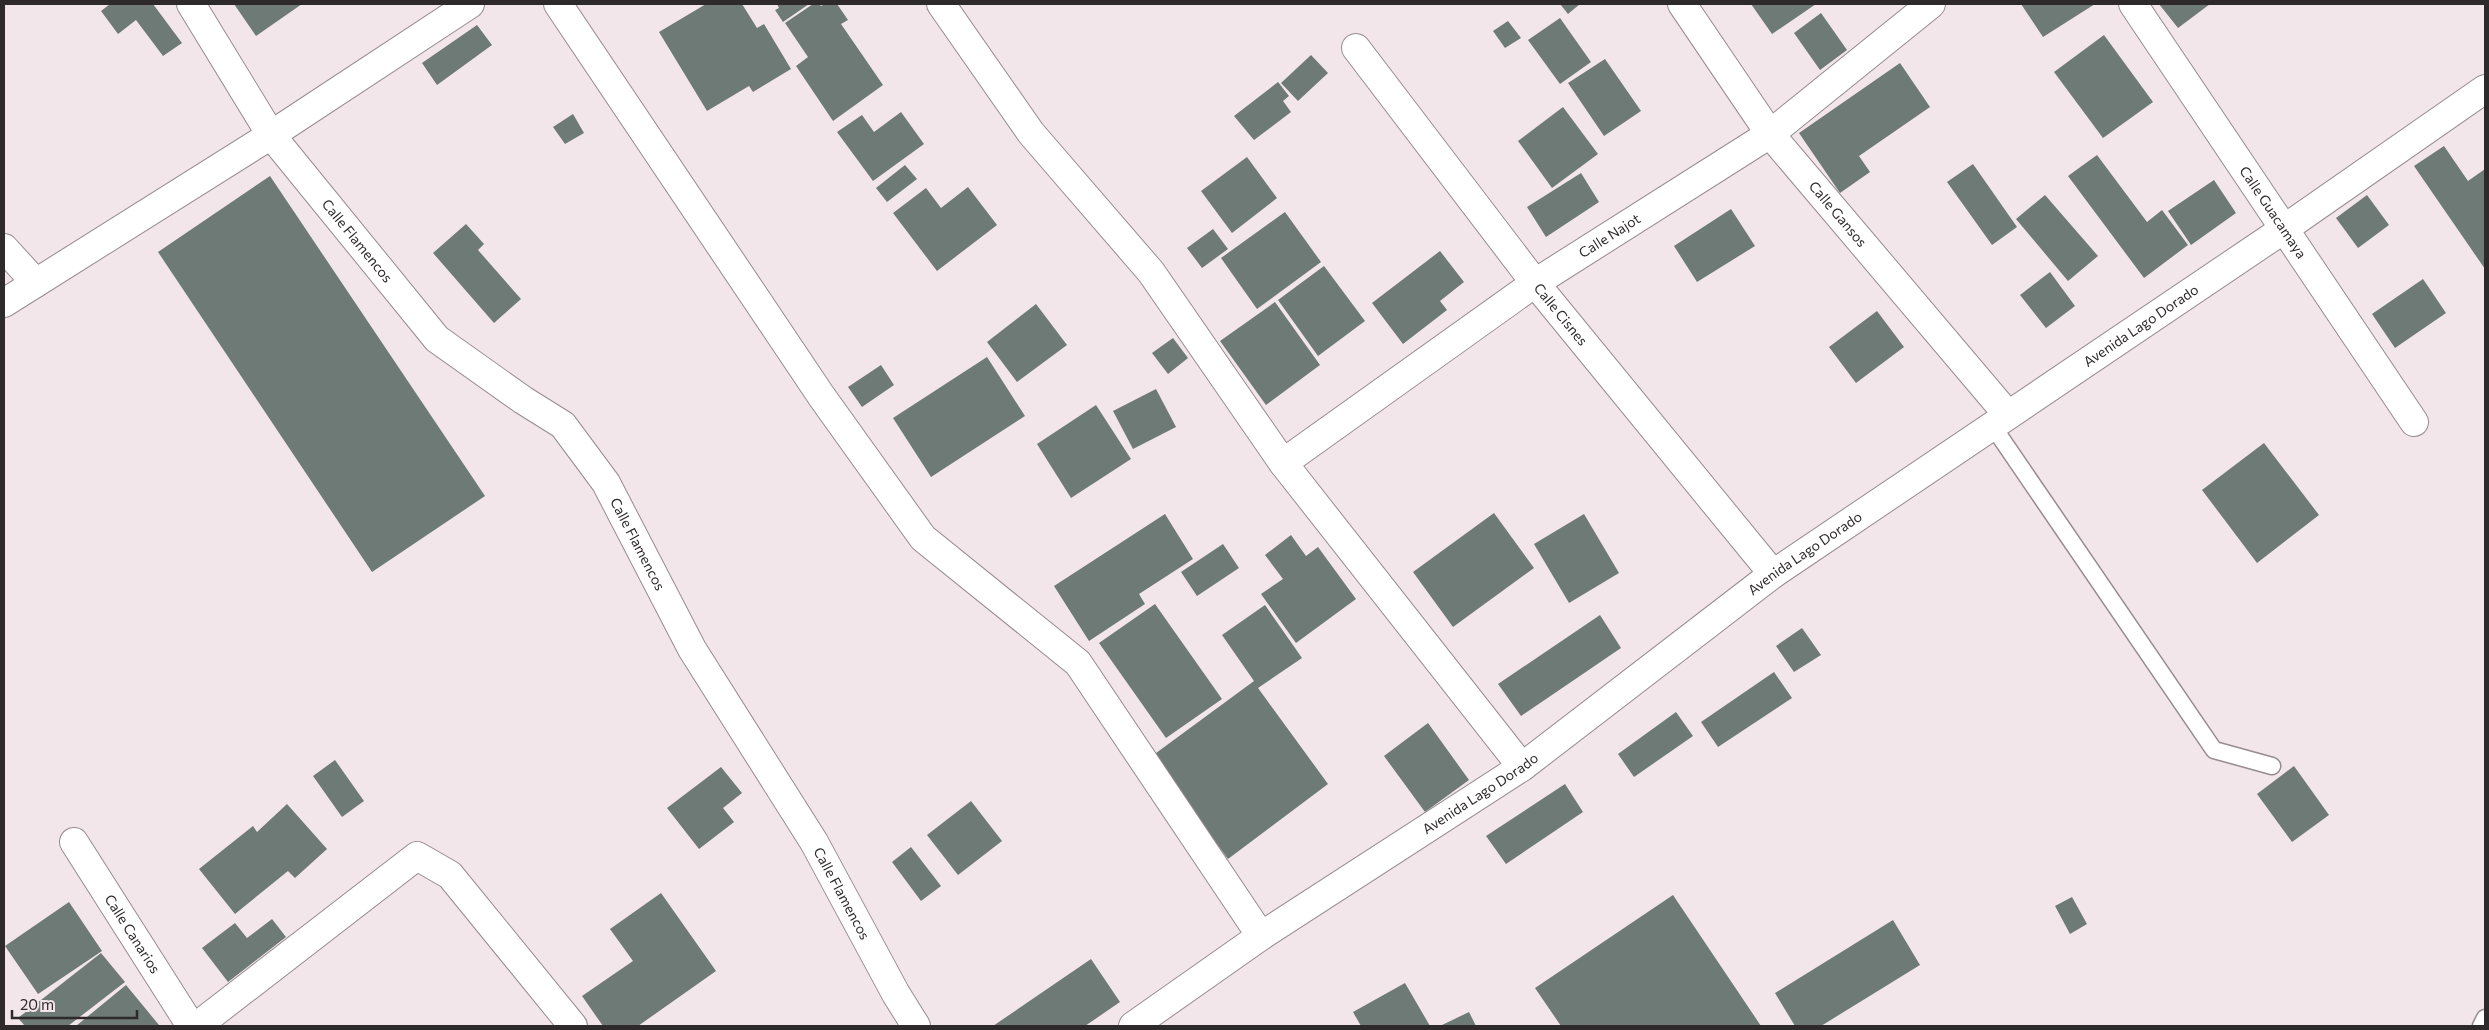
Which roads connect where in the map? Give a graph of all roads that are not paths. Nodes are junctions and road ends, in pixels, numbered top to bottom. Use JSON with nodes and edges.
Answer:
{"nodes":[{"id":1,"x":191,"y":4,"type":"edge"},
{"id":2,"x":470,"y":4,"type":"edge"},
{"id":3,"x":558,"y":4,"type":"edge"},
{"id":4,"x":941,"y":4,"type":"edge"},
{"id":5,"x":1682,"y":4,"type":"edge"},
{"id":6,"x":1931,"y":4,"type":"edge"},
{"id":7,"x":2133,"y":4,"type":"edge"},
{"id":8,"x":1356,"y":48,"type":"dead end"},
{"id":9,"x":2485,"y":90,"type":"edge"},
{"id":10,"x":1770,"y":134,"type":"junction"},
{"id":11,"x":271,"y":135,"type":"junction"},
{"id":12,"x":2284,"y":229,"type":"junction"},
{"id":13,"x":4,"y":248,"type":"edge"},
{"id":14,"x":36,"y":283,"type":"junction"},
{"id":15,"x":1535,"y":283,"type":"junction"},
{"id":16,"x":4,"y":303,"type":"edge"},
{"id":17,"x":2000,"y":420,"type":"junction"},
{"id":18,"x":2414,"y":422,"type":"dead end"},
{"id":19,"x":1283,"y":462,"type":"junction"},
{"id":20,"x":1773,"y":574,"type":"junction"},
{"id":21,"x":2272,"y":766,"type":"dead end"},
{"id":22,"x":1522,"y":767,"type":"junction"},
{"id":23,"x":74,"y":842,"type":"dead end"},
{"id":24,"x":1261,"y":936,"type":"junction"},
{"id":25,"x":2485,"y":1018,"type":"edge"},
{"id":26,"x":191,"y":1026,"type":"edge"},
{"id":27,"x":197,"y":1026,"type":"edge"},
{"id":28,"x":572,"y":1026,"type":"edge"},
{"id":29,"x":916,"y":1026,"type":"edge"},
{"id":30,"x":1134,"y":1026,"type":"edge"},
{"id":31,"x":2481,"y":1026,"type":"edge"}],
"edges":[{"from":1,"to":11,"type":"street","name":"Calle Flamencos"},
{"from":2,"to":11,"type":"street"},
{"from":3,"to":24,"type":"street"},
{"from":4,"to":19,"type":"street"},
{"from":5,"to":10,"type":"street","name":"Calle Gansos"},
{"from":6,"to":10,"type":"street","name":"Calle Najot"},
{"from":7,"to":12,"type":"street","name":"Calle Guacamaya"},
{"from":8,"to":15,"type":"street","name":"Calle Cisnes"},
{"from":9,"to":12,"type":"street","name":"Avenida Lago Dorado"},
{"from":10,"to":15,"type":"street","name":"Calle Najot"},
{"from":10,"to":17,"type":"street","name":"Calle Gansos"},
{"from":11,"to":14,"type":"street"},
{"from":11,"to":29,"type":"street","name":"Calle Flamencos"},
{"from":12,"to":17,"type":"street","name":"Avenida Lago Dorado"},
{"from":12,"to":18,"type":"street","name":"Calle Guacamaya"},
{"from":13,"to":14,"type":"street"},
{"from":14,"to":16,"type":"street"},
{"from":15,"to":19,"type":"street","name":"Calle Najot"},
{"from":15,"to":20,"type":"street","name":"Calle Cisnes"},
{"from":17,"to":20,"type":"street","name":"Avenida Lago Dorado"},
{"from":17,"to":21,"type":"lane"},
{"from":19,"to":22,"type":"street"},
{"from":20,"to":22,"type":"street","name":"Avenida Lago Dorado"},
{"from":22,"to":24,"type":"street","name":"Avenida Lago Dorado"},
{"from":23,"to":26,"type":"street","name":"Calle Canarios"},
{"from":24,"to":30,"type":"street","name":"Avenida Lago Dorado"},
{"from":25,"to":31,"type":"lane"},
{"from":27,"to":28,"type":"street"}]}
